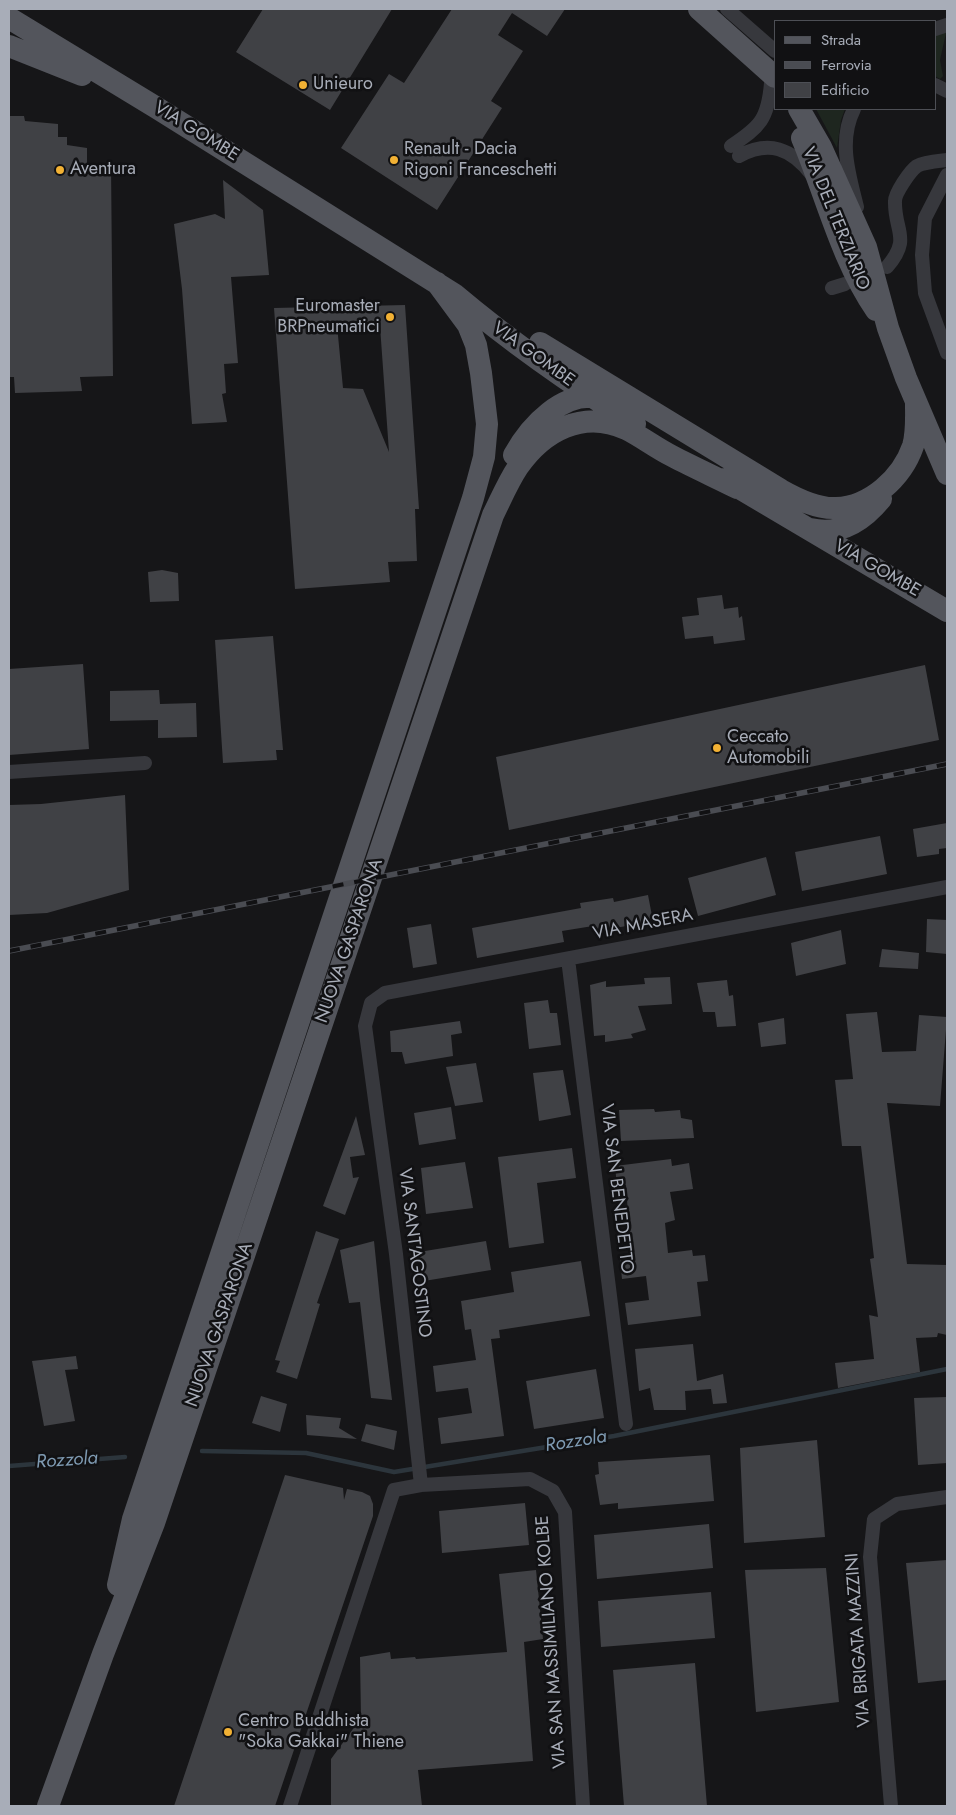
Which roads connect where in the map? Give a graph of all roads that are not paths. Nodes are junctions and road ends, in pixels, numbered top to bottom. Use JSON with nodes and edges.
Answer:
{"nodes":[{"id":1,"x":699,"y":9,"type":"edge"},
{"id":2,"x":727,"y":9,"type":"edge"},
{"id":3,"x":9,"y":18,"type":"edge"},
{"id":4,"x":9,"y":46,"type":"edge"},
{"id":5,"x":771,"y":73,"type":"edge"},
{"id":6,"x":126,"y":89,"type":"junction"},
{"id":7,"x":788,"y":110,"type":"edge"},
{"id":8,"x":800,"y":110,"type":"edge"},
{"id":9,"x":854,"y":110,"type":"edge"},
{"id":10,"x":947,"y":160,"type":"edge"},
{"id":11,"x":947,"y":175,"type":"edge"},
{"id":12,"x":818,"y":184,"type":"junction"},
{"id":13,"x":866,"y":247,"type":"junction"},
{"id":14,"x":887,"y":267,"type":"dead end"},
{"id":15,"x":446,"y":288,"type":"junction"},
{"id":16,"x":888,"y":328,"type":"junction"},
{"id":17,"x":947,"y":353,"type":"edge"},
{"id":18,"x":590,"y":396,"type":"junction"},
{"id":19,"x":916,"y":404,"type":"junction"},
{"id":20,"x":660,"y":417,"type":"junction"},
{"id":21,"x":903,"y":468,"type":"junction"},
{"id":22,"x":947,"y":474,"type":"edge"},
{"id":23,"x":737,"y":488,"type":"junction"},
{"id":24,"x":493,"y":515,"type":"junction"},
{"id":25,"x":806,"y":528,"type":"junction"},
{"id":26,"x":947,"y":610,"type":"edge"},
{"id":27,"x":145,"y":763,"type":"dead end"},
{"id":28,"x":9,"y":772,"type":"edge"},
{"id":29,"x":947,"y":886,"type":"edge"},
{"id":30,"x":568,"y":959,"type":"junction"},
{"id":31,"x":365,"y":1026,"type":"joint"},
{"id":32,"x":626,"y":1424,"type":"dead end"},
{"id":33,"x":420,"y":1472,"type":"junction"},
{"id":34,"x":947,"y":1497,"type":"edge"},
{"id":35,"x":103,"y":1654,"type":"junction"},
{"id":36,"x":50,"y":1804,"type":"edge"},
{"id":37,"x":290,"y":1806,"type":"edge"},
{"id":38,"x":583,"y":1806,"type":"edge"},
{"id":39,"x":891,"y":1806,"type":"edge"}],
"edges":[{"from":1,"to":5,"type":"main road"},
{"from":2,"to":5,"type":"street"},
{"from":3,"to":6,"type":"main road","name":"VIA GOMBE"},
{"from":4,"to":6,"type":"main road","name":"VIA GOMBE"},
{"from":5,"to":12,"type":"street"},
{"from":6,"to":15,"type":"main road","name":"VIA GOMBE"},
{"from":7,"to":12,"type":"main road","name":"VIA DEL TERZIARIO"},
{"from":8,"to":13,"type":"main road","name":"VIA DEL TERZIARIO"},
{"from":9,"to":13,"type":"street","name":"VIA DEL TERZIARIO"},
{"from":10,"to":14,"type":"street"},
{"from":11,"to":17,"type":"street"},
{"from":12,"to":16,"type":"main road","name":"VIA DEL TERZIARIO"},
{"from":13,"to":16,"type":"main road","name":"VIA DEL TERZIARIO"},
{"from":15,"to":18,"type":"main road","name":"VIA GOMBE"},
{"from":15,"to":20,"type":"main road"},
{"from":15,"to":35,"type":"main road","name":"NUOVA GASPARONA"},
{"from":16,"to":19,"type":"main road","name":"VIA DEL TERZIARIO"},
{"from":18,"to":20,"type":"main road"},
{"from":18,"to":23,"type":"main road","name":"VIA GOMBE"},
{"from":18,"to":24,"type":"main road"},
{"from":19,"to":21,"type":"main road"},
{"from":19,"to":22,"type":"main road","name":"VIA DEL TERZIARIO"},
{"from":20,"to":21,"type":"main road"},
{"from":21,"to":25,"type":"main road"},
{"from":23,"to":24,"type":"main road","name":"NUOVA GASPARONA"},
{"from":23,"to":25,"type":"main road","name":"VIA GOMBE"},
{"from":24,"to":35,"type":"main road","name":"NUOVA GASPARONA"},
{"from":25,"to":26,"type":"main road","name":"VIA GOMBE"},
{"from":27,"to":28,"type":"street"},
{"from":29,"to":30,"type":"street","name":"VIA MASERA"},
{"from":30,"to":31,"type":"street","name":"VIA MASERA"},
{"from":30,"to":32,"type":"street","name":"VIA SAN BENEDETTO"},
{"from":31,"to":33,"type":"street","name":"VIA SANT'AGOSTINO"},
{"from":33,"to":37,"type":"street","name":"VIA SAN MASSIMILIANO KOLBE"},
{"from":33,"to":38,"type":"street","name":"VIA SAN MASSIMILIANO KOLBE"},
{"from":34,"to":39,"type":"street","name":"VIA BRIGATA MAZZINI"},
{"from":35,"to":36,"type":"main road","name":"NUOVA GASPARONA"}]}
